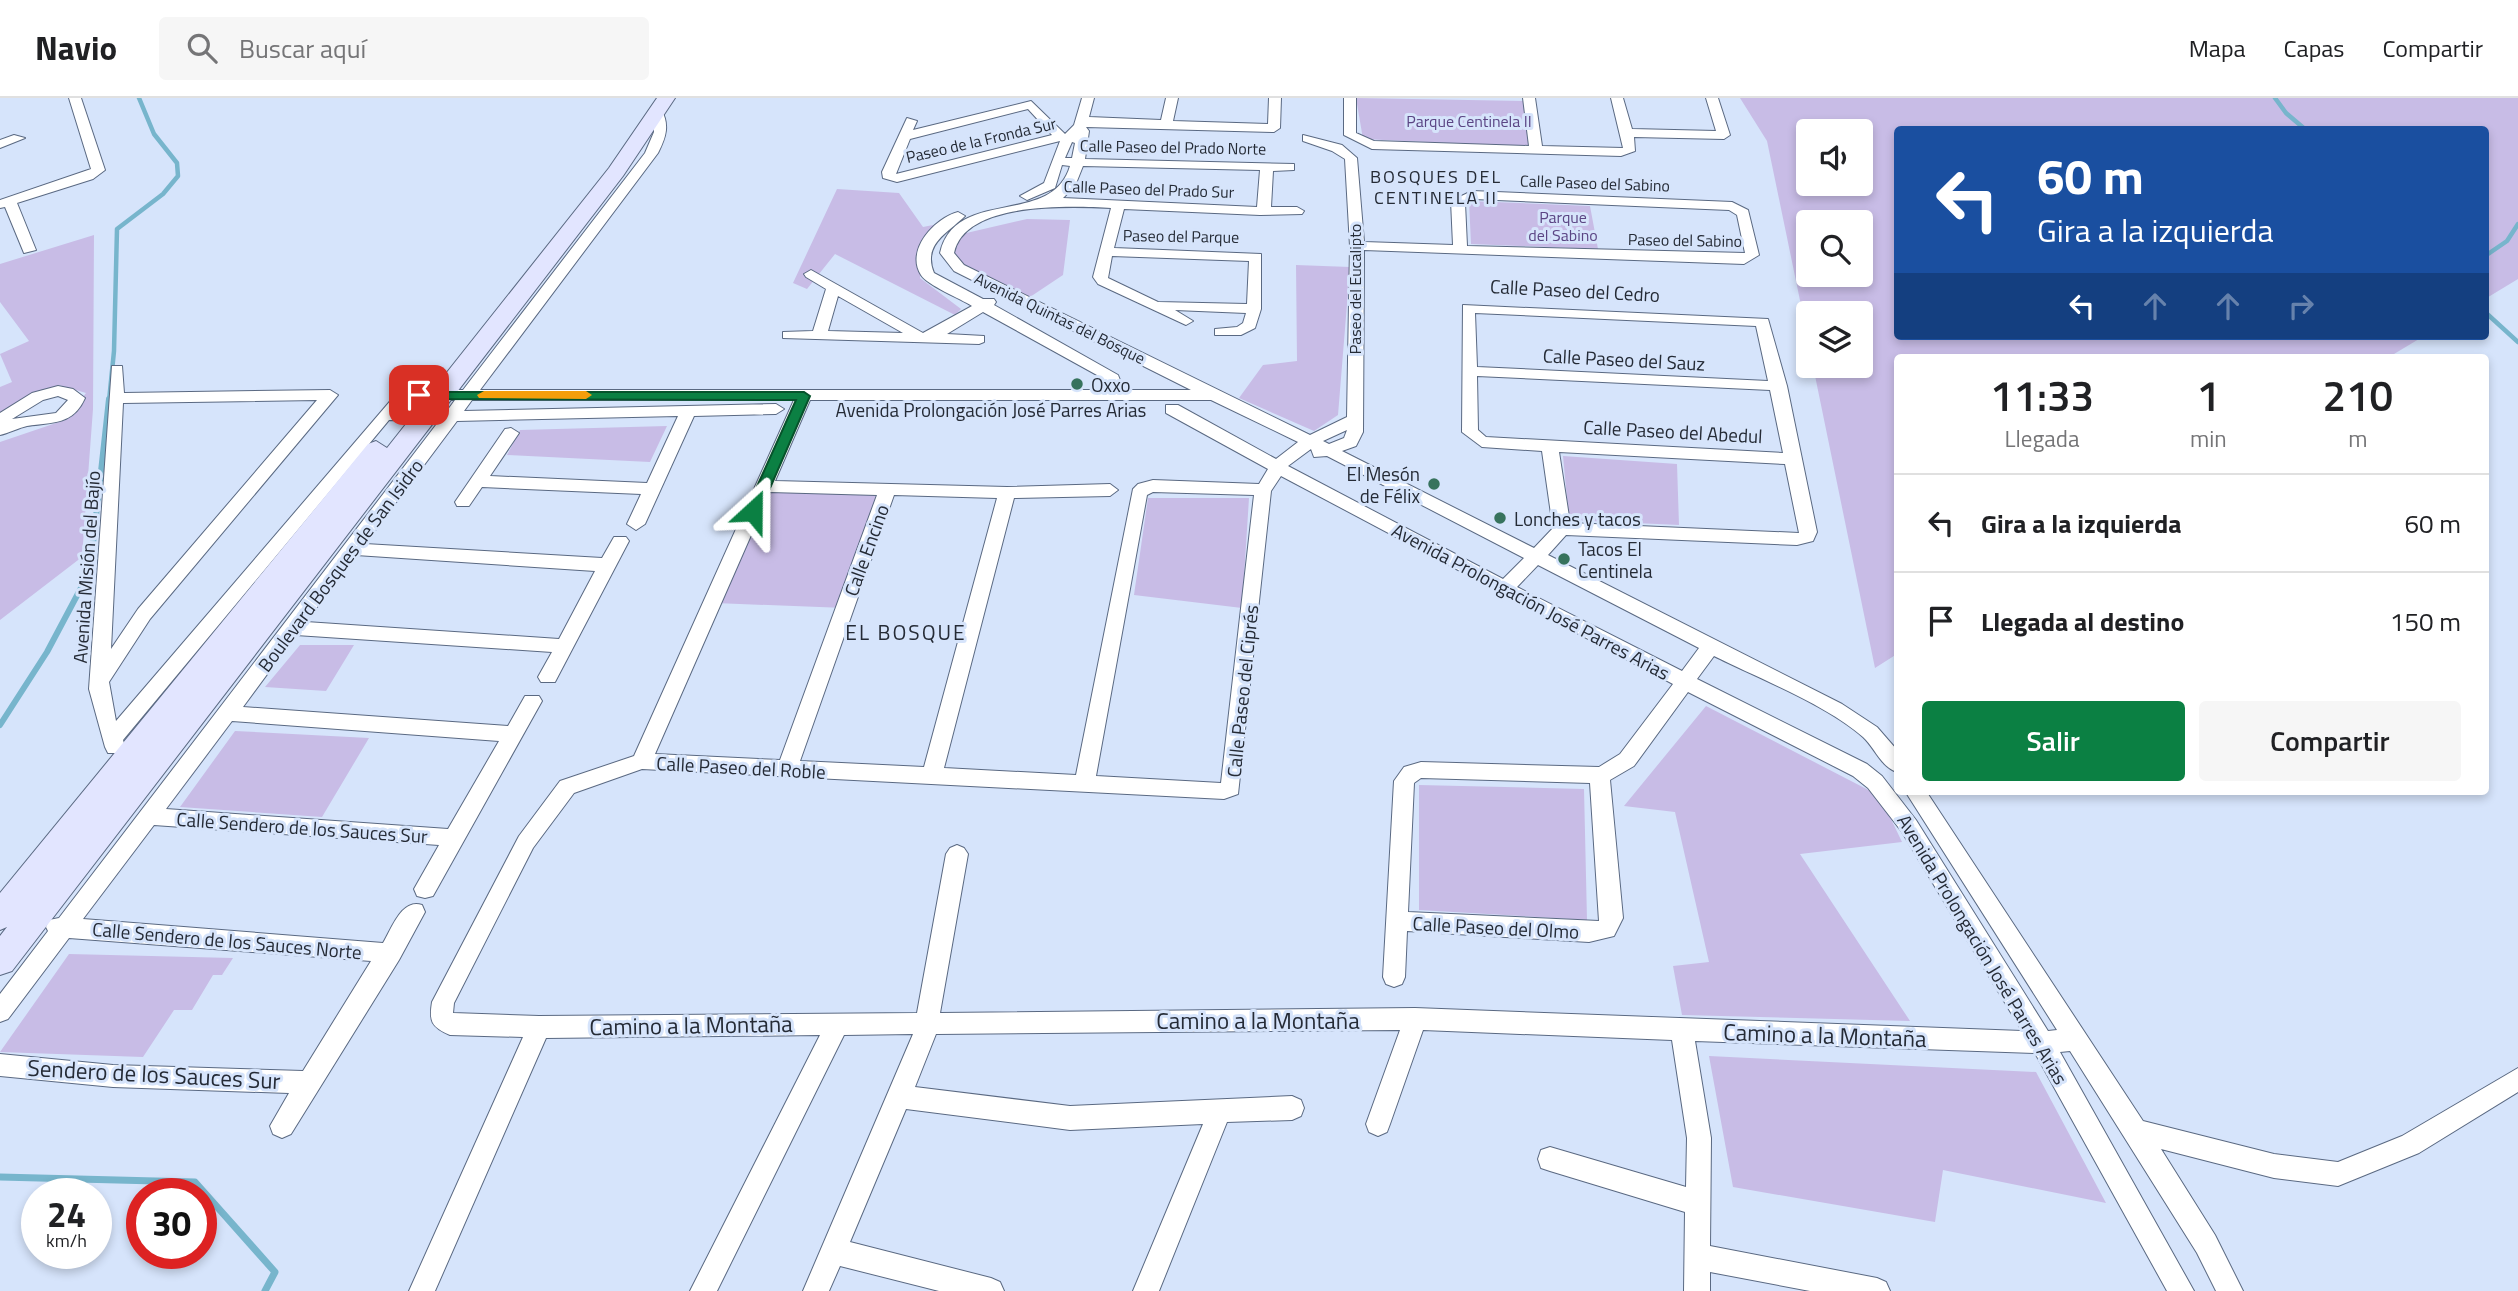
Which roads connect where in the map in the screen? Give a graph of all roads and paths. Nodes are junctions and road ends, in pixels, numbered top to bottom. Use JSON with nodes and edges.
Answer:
{"nodes":[{"id":1,"x":75,"y":98,"type":"edge"},
{"id":2,"x":1088,"y":98,"type":"edge"},
{"id":3,"x":1172,"y":98,"type":"edge"},
{"id":4,"x":1275,"y":98,"type":"edge"},
{"id":5,"x":1350,"y":98,"type":"edge"},
{"id":6,"x":1529,"y":98,"type":"edge"},
{"id":7,"x":1617,"y":98,"type":"edge"},
{"id":8,"x":1712,"y":98,"type":"edge"},
{"id":9,"x":657,"y":103,"type":"edge"},
{"id":10,"x":911,"y":121,"type":"dead end"},
{"id":11,"x":1166,"y":124,"type":"junction"},
{"id":12,"x":1075,"y":133,"type":"junction"},
{"id":13,"x":1626,"y":133,"type":"junction"},
{"id":14,"x":1350,"y":135,"type":"junction"},
{"id":15,"x":905,"y":136,"type":"junction"},
{"id":16,"x":19,"y":138,"type":"dead end"},
{"id":17,"x":1308,"y":138,"type":"dead end"},
{"id":18,"x":0,"y":144,"type":"edge"},
{"id":19,"x":1372,"y":145,"type":"junction"},
{"id":20,"x":1337,"y":148,"type":"junction"},
{"id":21,"x":1536,"y":150,"type":"junction"},
{"id":22,"x":1351,"y":158,"type":"junction"},
{"id":23,"x":1056,"y":162,"type":"junction"},
{"id":24,"x":1077,"y":162,"type":"junction"},
{"id":25,"x":1267,"y":167,"type":"junction"},
{"id":26,"x":1289,"y":167,"type":"dead end"},
{"id":27,"x":1039,"y":198,"type":"junction"},
{"id":28,"x":3,"y":199,"type":"edge"},
{"id":29,"x":1118,"y":206,"type":"junction"},
{"id":30,"x":1740,"y":208,"type":"joint"},
{"id":31,"x":989,"y":210,"type":"junction"},
{"id":32,"x":1262,"y":210,"type":"junction"},
{"id":33,"x":1297,"y":211,"type":"dead end"},
{"id":34,"x":1357,"y":246,"type":"junction"},
{"id":35,"x":29,"y":250,"type":"dead end"},
{"id":36,"x":1460,"y":250,"type":"junction"},
{"id":37,"x":1106,"y":252,"type":"junction"},
{"id":38,"x":947,"y":253,"type":"junction"},
{"id":39,"x":924,"y":254,"type":"junction"},
{"id":40,"x":1256,"y":257,"type":"joint"},
{"id":41,"x":959,"y":268,"type":"junction"},
{"id":42,"x":811,"y":274,"type":"dead end"},
{"id":43,"x":933,"y":281,"type":"junction"},
{"id":44,"x":834,"y":286,"type":"junction"},
{"id":45,"x":1008,"y":292,"type":"junction"},
{"id":46,"x":1154,"y":305,"type":"junction"},
{"id":47,"x":981,"y":307,"type":"junction"},
{"id":48,"x":1254,"y":309,"type":"junction"},
{"id":49,"x":1186,"y":321,"type":"dead end"},
{"id":50,"x":1220,"y":332,"type":"dead end"},
{"id":51,"x":789,"y":335,"type":"dead end"},
{"id":52,"x":820,"y":335,"type":"junction"},
{"id":53,"x":926,"y":335,"type":"junction"},
{"id":54,"x":979,"y":339,"type":"dead end"},
{"id":55,"x":1114,"y":343,"type":"junction"},
{"id":56,"x":1085,"y":363,"type":"junction"},
{"id":57,"x":117,"y":369,"type":"dead end"},
{"id":58,"x":1468,"y":371,"type":"junction"},
{"id":59,"x":1779,"y":386,"type":"junction"},
{"id":60,"x":469,"y":395,"type":"junction"},
{"id":61,"x":1213,"y":395,"type":"junction"},
{"id":62,"x":1117,"y":396,"type":"junction"},
{"id":63,"x":118,"y":398,"type":"junction"},
{"id":64,"x":801,"y":402,"type":"junction"},
{"id":65,"x":420,"y":403,"type":"junction"},
{"id":66,"x":1172,"y":409,"type":"junction"},
{"id":67,"x":689,"y":410,"type":"junction"},
{"id":68,"x":0,"y":419,"type":"edge"},
{"id":69,"x":0,"y":430,"type":"edge"},
{"id":70,"x":511,"y":433,"type":"dead end"},
{"id":71,"x":1318,"y":446,"type":"junction"},
{"id":72,"x":1550,"y":446,"type":"junction"},
{"id":73,"x":1793,"y":459,"type":"junction"},
{"id":74,"x":1275,"y":477,"type":"junction"},
{"id":75,"x":477,"y":481,"type":"junction"},
{"id":76,"x":764,"y":485,"type":"junction"},
{"id":77,"x":653,"y":489,"type":"junction"},
{"id":78,"x":888,"y":489,"type":"junction"},
{"id":79,"x":1110,"y":490,"type":"dead end"},
{"id":80,"x":1007,"y":493,"type":"junction"},
{"id":81,"x":463,"y":502,"type":"dead end"},
{"id":82,"x":636,"y":524,"type":"dead end"},
{"id":83,"x":1562,"y":529,"type":"junction"},
{"id":84,"x":620,"y":541,"type":"dead end"},
{"id":85,"x":352,"y":549,"type":"junction"},
{"id":86,"x":1535,"y":556,"type":"junction"},
{"id":87,"x":607,"y":565,"type":"junction"},
{"id":88,"x":1505,"y":588,"type":"junction"},
{"id":89,"x":292,"y":628,"type":"junction"},
{"id":90,"x":562,"y":646,"type":"junction"},
{"id":91,"x":1712,"y":646,"type":"junction"},
{"id":92,"x":548,"y":677,"type":"dead end"},
{"id":93,"x":100,"y":680,"type":"junction"},
{"id":94,"x":1685,"y":682,"type":"junction"},
{"id":95,"x":532,"y":701,"type":"dead end"},
{"id":96,"x":227,"y":713,"type":"junction"},
{"id":97,"x":514,"y":734,"type":"junction"},
{"id":98,"x":112,"y":739,"type":"junction"},
{"id":99,"x":1894,"y":759,"type":"edge"},
{"id":100,"x":642,"y":761,"type":"junction"},
{"id":101,"x":121,"y":765,"type":"junction"},
{"id":102,"x":787,"y":769,"type":"junction"},
{"id":103,"x":1860,"y":770,"type":"junction"},
{"id":104,"x":1599,"y":775,"type":"junction"},
{"id":105,"x":932,"y":777,"type":"junction"},
{"id":106,"x":1010,"y":780,"type":"joint"},
{"id":107,"x":1084,"y":785,"type":"junction"},
{"id":108,"x":1918,"y":795,"type":"edge"},
{"id":109,"x":149,"y":816,"type":"junction"},
{"id":110,"x":456,"y":838,"type":"junction"},
{"id":111,"x":957,"y":854,"type":"dead end"},
{"id":112,"x":425,"y":889,"type":"dead end"},
{"id":113,"x":414,"y":912,"type":"dead end"},
{"id":114,"x":0,"y":916,"type":"edge"},
{"id":115,"x":1397,"y":921,"type":"junction"},
{"id":116,"x":0,"y":924,"type":"edge"},
{"id":117,"x":27,"y":925,"type":"junction"},
{"id":118,"x":64,"y":927,"type":"junction"},
{"id":119,"x":390,"y":953,"type":"junction"},
{"id":120,"x":0,"y":961,"type":"edge"},
{"id":121,"x":1394,"y":977,"type":"dead end"},
{"id":122,"x":0,"y":1012,"type":"edge"},
{"id":123,"x":1415,"y":1019,"type":"junction"},
{"id":124,"x":929,"y":1021,"type":"junction"},
{"id":125,"x":838,"y":1023,"type":"junction"},
{"id":126,"x":538,"y":1027,"type":"junction"},
{"id":127,"x":1682,"y":1030,"type":"junction"},
{"id":128,"x":2077,"y":1040,"type":"junction"},
{"id":129,"x":2042,"y":1042,"type":"junction"},
{"id":130,"x":0,"y":1065,"type":"edge"},
{"id":131,"x":2518,"y":1079,"type":"edge"},
{"id":132,"x":309,"y":1082,"type":"junction"},
{"id":133,"x":901,"y":1097,"type":"junction"},
{"id":134,"x":1292,"y":1108,"type":"dead end"},
{"id":135,"x":1220,"y":1111,"type":"junction"},
{"id":136,"x":1378,"y":1124,"type":"dead end"},
{"id":137,"x":282,"y":1126,"type":"dead end"},
{"id":138,"x":2136,"y":1130,"type":"junction"},
{"id":139,"x":1550,"y":1160,"type":"dead end"},
{"id":140,"x":1698,"y":1203,"type":"junction"},
{"id":141,"x":833,"y":1251,"type":"junction"},
{"id":142,"x":1697,"y":1256,"type":"junction"},
{"id":143,"x":422,"y":1291,"type":"edge"},
{"id":144,"x":703,"y":1291,"type":"edge"},
{"id":145,"x":816,"y":1291,"type":"edge"},
{"id":146,"x":991,"y":1291,"type":"edge"},
{"id":147,"x":1146,"y":1291,"type":"edge"},
{"id":148,"x":1697,"y":1291,"type":"edge"},
{"id":149,"x":1877,"y":1291,"type":"edge"},
{"id":150,"x":2181,"y":1291,"type":"edge"},
{"id":151,"x":2230,"y":1291,"type":"edge"}],
"edges":[{"from":1,"to":28,"type":"street"},
{"from":2,"to":12,"type":"street"},
{"from":3,"to":11,"type":"street"},
{"from":4,"to":11,"type":"street","name":"Paseo de la Fronda Sur"},
{"from":5,"to":14,"type":"street"},
{"from":6,"to":21,"type":"street"},
{"from":7,"to":13,"type":"street"},
{"from":8,"to":13,"type":"street"},
{"from":9,"to":60,"type":"street","name":"Boulevard Bosques de San Isidro"},
{"from":9,"to":65,"type":"main road","name":"Boulevard Bosques de San Isidro"},
{"from":10,"to":15,"type":"street"},
{"from":11,"to":12,"type":"street","name":"Paseo de la Fronda Sur"},
{"from":12,"to":15,"type":"street"},
{"from":12,"to":15,"type":"street","name":"Paseo de la Fronda Sur"},
{"from":12,"to":23,"type":"street"},
{"from":12,"to":24,"type":"street"},
{"from":13,"to":21,"type":"street"},
{"from":14,"to":19,"type":"street"},
{"from":14,"to":20,"type":"street"},
{"from":16,"to":18,"type":"street"},
{"from":17,"to":20,"type":"street"},
{"from":19,"to":21,"type":"street"},
{"from":19,"to":22,"type":"street"},
{"from":20,"to":22,"type":"street"},
{"from":22,"to":34,"type":"street","name":"Paseo del Eucalipto"},
{"from":23,"to":24,"type":"street","name":"Calle Paseo del Prado Norte"},
{"from":23,"to":27,"type":"street"},
{"from":24,"to":25,"type":"street","name":"Calle Paseo del Prado Norte"},
{"from":24,"to":27,"type":"street"},
{"from":25,"to":26,"type":"street","name":"Calle Paseo del Prado Norte"},
{"from":25,"to":32,"type":"street"},
{"from":27,"to":29,"type":"street","name":"Calle Paseo del Prado Sur"},
{"from":27,"to":31,"type":"street"},
{"from":28,"to":35,"type":"street"},
{"from":29,"to":32,"type":"street","name":"Calle Paseo del Prado Sur"},
{"from":29,"to":37,"type":"street"},
{"from":30,"to":36,"type":"street","name":"Calle Paseo del Sabino"},
{"from":30,"to":36,"type":"street","name":"Paseo del Sabino"},
{"from":31,"to":38,"type":"street"},
{"from":31,"to":39,"type":"street"},
{"from":32,"to":33,"type":"street","name":"Calle Paseo del Prado Sur"},
{"from":34,"to":36,"type":"street","name":"Paseo del Sabino"},
{"from":34,"to":71,"type":"street","name":"Paseo del Eucalipto"},
{"from":37,"to":40,"type":"street","name":"Paseo del Parque"},
{"from":37,"to":46,"type":"street"},
{"from":38,"to":39,"type":"street"},
{"from":38,"to":41,"type":"street","name":"Avenida Quintas del Bosque"},
{"from":39,"to":43,"type":"street"},
{"from":40,"to":48,"type":"street"},
{"from":41,"to":43,"type":"street"},
{"from":41,"to":45,"type":"street","name":"Avenida Quintas del Bosque"},
{"from":42,"to":44,"type":"street"},
{"from":43,"to":47,"type":"street","name":"Avenida Quintas del Bosque"},
{"from":44,"to":52,"type":"street"},
{"from":44,"to":53,"type":"street"},
{"from":45,"to":47,"type":"street"},
{"from":45,"to":55,"type":"street","name":"Avenida Quintas del Bosque"},
{"from":46,"to":48,"type":"street"},
{"from":46,"to":49,"type":"street"},
{"from":47,"to":53,"type":"street"},
{"from":47,"to":56,"type":"street","name":"Avenida Quintas del Bosque"},
{"from":48,"to":50,"type":"street"},
{"from":51,"to":52,"type":"street"},
{"from":52,"to":53,"type":"street"},
{"from":53,"to":54,"type":"street"},
{"from":55,"to":56,"type":"street"},
{"from":55,"to":61,"type":"street","name":"Avenida Quintas del Bosque"},
{"from":56,"to":62,"type":"street","name":"Avenida Quintas del Bosque"},
{"from":57,"to":63,"type":"street","name":"Avenida Misión del Bajío"},
{"from":58,"to":59,"type":"street","name":"Calle Paseo del Sauz"},
{"from":58,"to":59,"type":"street","name":"Calle Paseo del Cedro"},
{"from":58,"to":72,"type":"street","name":"Calle Paseo del Cedro"},
{"from":59,"to":73,"type":"street"},
{"from":60,"to":64,"type":"street","name":"Avenida Prolongación José Parres Arias"},
{"from":60,"to":65,"type":"street","name":"Boulevard Bosques de San Isidro"},
{"from":61,"to":62,"type":"street","name":"Avenida Prolongación José Parres Arias"},
{"from":61,"to":66,"type":"street"},
{"from":61,"to":71,"type":"street","name":"Avenida Prolongación José Parres Arias"},
{"from":62,"to":64,"type":"street","name":"Avenida Prolongación José Parres Arias"},
{"from":63,"to":93,"type":"street","name":"Avenida Misión del Bajío"},
{"from":63,"to":93,"type":"street"},
{"from":64,"to":66,"type":"street","name":"Avenida Prolongación José Parres Arias"},
{"from":64,"to":67,"type":"street","name":"Avenida Prolongación José Parres Arias"},
{"from":64,"to":76,"type":"street","name":"Calle Paseo del Roble"},
{"from":65,"to":67,"type":"street","name":"Avenida Prolongación José Parres Arias"},
{"from":65,"to":85,"type":"street","name":"Boulevard Bosques de San Isidro"},
{"from":65,"to":98,"type":"street","name":"Boulevard Bosques de San Isidro"},
{"from":65,"to":101,"type":"main road","name":"Boulevard Bosques de San Isidro"},
{"from":65,"to":117,"type":"main road","name":"Boulevard Bosques de San Isidro"},
{"from":66,"to":74,"type":"street","name":"Avenida Prolongación José Parres Arias"},
{"from":67,"to":77,"type":"street"},
{"from":68,"to":69,"type":"street"},
{"from":70,"to":75,"type":"street"},
{"from":71,"to":74,"type":"street"},
{"from":71,"to":86,"type":"street","name":"Avenida Prolongación José Parres Arias"},
{"from":72,"to":73,"type":"street","name":"Calle Paseo del Abedul"},
{"from":72,"to":83,"type":"street"},
{"from":73,"to":83,"type":"street"},
{"from":74,"to":88,"type":"street","name":"Avenida Prolongación José Parres Arias"},
{"from":74,"to":107,"type":"street"},
{"from":74,"to":107,"type":"street","name":"Calle Paseo del Ciprés"},
{"from":75,"to":77,"type":"street"},
{"from":75,"to":81,"type":"street"},
{"from":76,"to":78,"type":"street"},
{"from":76,"to":100,"type":"street","name":"Calle Paseo del Roble"},
{"from":77,"to":82,"type":"street"},
{"from":78,"to":80,"type":"street"},
{"from":78,"to":102,"type":"street","name":"Calle Encino"},
{"from":79,"to":80,"type":"street"},
{"from":80,"to":105,"type":"street"},
{"from":83,"to":86,"type":"street"},
{"from":84,"to":87,"type":"street"},
{"from":85,"to":87,"type":"street"},
{"from":85,"to":89,"type":"street","name":"Boulevard Bosques de San Isidro"},
{"from":86,"to":88,"type":"street"},
{"from":86,"to":91,"type":"street","name":"Avenida Prolongación José Parres Arias"},
{"from":87,"to":90,"type":"street"},
{"from":88,"to":94,"type":"street","name":"Avenida Prolongación José Parres Arias"},
{"from":89,"to":90,"type":"street"},
{"from":89,"to":96,"type":"street","name":"Boulevard Bosques de San Isidro"},
{"from":90,"to":92,"type":"street"},
{"from":91,"to":94,"type":"street"},
{"from":91,"to":99,"type":"street","name":"Avenida Prolongación José Parres Arias"},
{"from":93,"to":98,"type":"street","name":"Avenida Misión del Bajío"},
{"from":94,"to":103,"type":"street","name":"Avenida Prolongación José Parres Arias"},
{"from":94,"to":104,"type":"street"},
{"from":95,"to":97,"type":"street"},
{"from":96,"to":97,"type":"street"},
{"from":96,"to":109,"type":"street","name":"Boulevard Bosques de San Isidro"},
{"from":97,"to":110,"type":"street"},
{"from":98,"to":101,"type":"street","name":"Avenida Misión del Bajío"},
{"from":99,"to":103,"type":"street"},
{"from":100,"to":102,"type":"street","name":"Calle Paseo del Roble"},
{"from":100,"to":126,"type":"street","name":"Camino a la Montaña"},
{"from":101,"to":114,"type":"main road","name":"Boulevard Bosques de San Isidro"},
{"from":102,"to":105,"type":"street","name":"Calle Paseo del Roble"},
{"from":103,"to":129,"type":"street","name":"Avenida Prolongación José Parres Arias"},
{"from":104,"to":115,"type":"street","name":"Calle Paseo del Olmo"},
{"from":104,"to":115,"type":"street","name":"Calle Paseo del Olmo"},
{"from":105,"to":106,"type":"street","name":"Calle Paseo del Roble"},
{"from":106,"to":107,"type":"street","name":"Calle Paseo del Ciprés"},
{"from":108,"to":128,"type":"street","name":"Avenida Prolongación José Parres Arias"},
{"from":109,"to":110,"type":"street","name":"Calle Sendero de los Sauces Sur"},
{"from":109,"to":118,"type":"street","name":"Boulevard Bosques de San Isidro"},
{"from":110,"to":112,"type":"street"},
{"from":111,"to":124,"type":"street"},
{"from":113,"to":119,"type":"street"},
{"from":115,"to":121,"type":"street","name":"Calle Paseo del Olmo"},
{"from":116,"to":117,"type":"street","name":"Calle Sendero de los Sauces Norte"},
{"from":117,"to":118,"type":"street","name":"Calle Sendero de los Sauces Norte"},
{"from":117,"to":120,"type":"main road","name":"Boulevard Bosques de San Isidro"},
{"from":118,"to":119,"type":"street","name":"Calle Sendero de los Sauces Norte"},
{"from":118,"to":122,"type":"street","name":"Boulevard Bosques de San Isidro"},
{"from":119,"to":132,"type":"street"},
{"from":123,"to":124,"type":"street","name":"Camino a la Montaña"},
{"from":123,"to":127,"type":"street","name":"Camino a la Montaña"},
{"from":123,"to":136,"type":"street"},
{"from":124,"to":125,"type":"street","name":"Camino a la Montaña"},
{"from":124,"to":133,"type":"street"},
{"from":125,"to":126,"type":"street","name":"Camino a la Montaña"},
{"from":125,"to":144,"type":"street"},
{"from":126,"to":143,"type":"street"},
{"from":127,"to":129,"type":"street","name":"Camino a la Montaña"},
{"from":127,"to":140,"type":"street"},
{"from":128,"to":129,"type":"street","name":"Camino a la Montaña"},
{"from":128,"to":138,"type":"street","name":"Avenida Prolongación José Parres Arias"},
{"from":129,"to":150,"type":"street","name":"Avenida Prolongación José Parres Arias"},
{"from":130,"to":132,"type":"street","name":"Sendero de los Sauces Sur"},
{"from":131,"to":138,"type":"street"},
{"from":132,"to":137,"type":"street"},
{"from":133,"to":135,"type":"street"},
{"from":133,"to":141,"type":"street"},
{"from":134,"to":135,"type":"street"},
{"from":135,"to":147,"type":"street"},
{"from":138,"to":151,"type":"street","name":"Avenida Prolongación José Parres Arias"},
{"from":139,"to":140,"type":"street"},
{"from":140,"to":142,"type":"street"},
{"from":141,"to":145,"type":"street"},
{"from":141,"to":146,"type":"street"},
{"from":142,"to":148,"type":"street"},
{"from":142,"to":149,"type":"street"}]}
